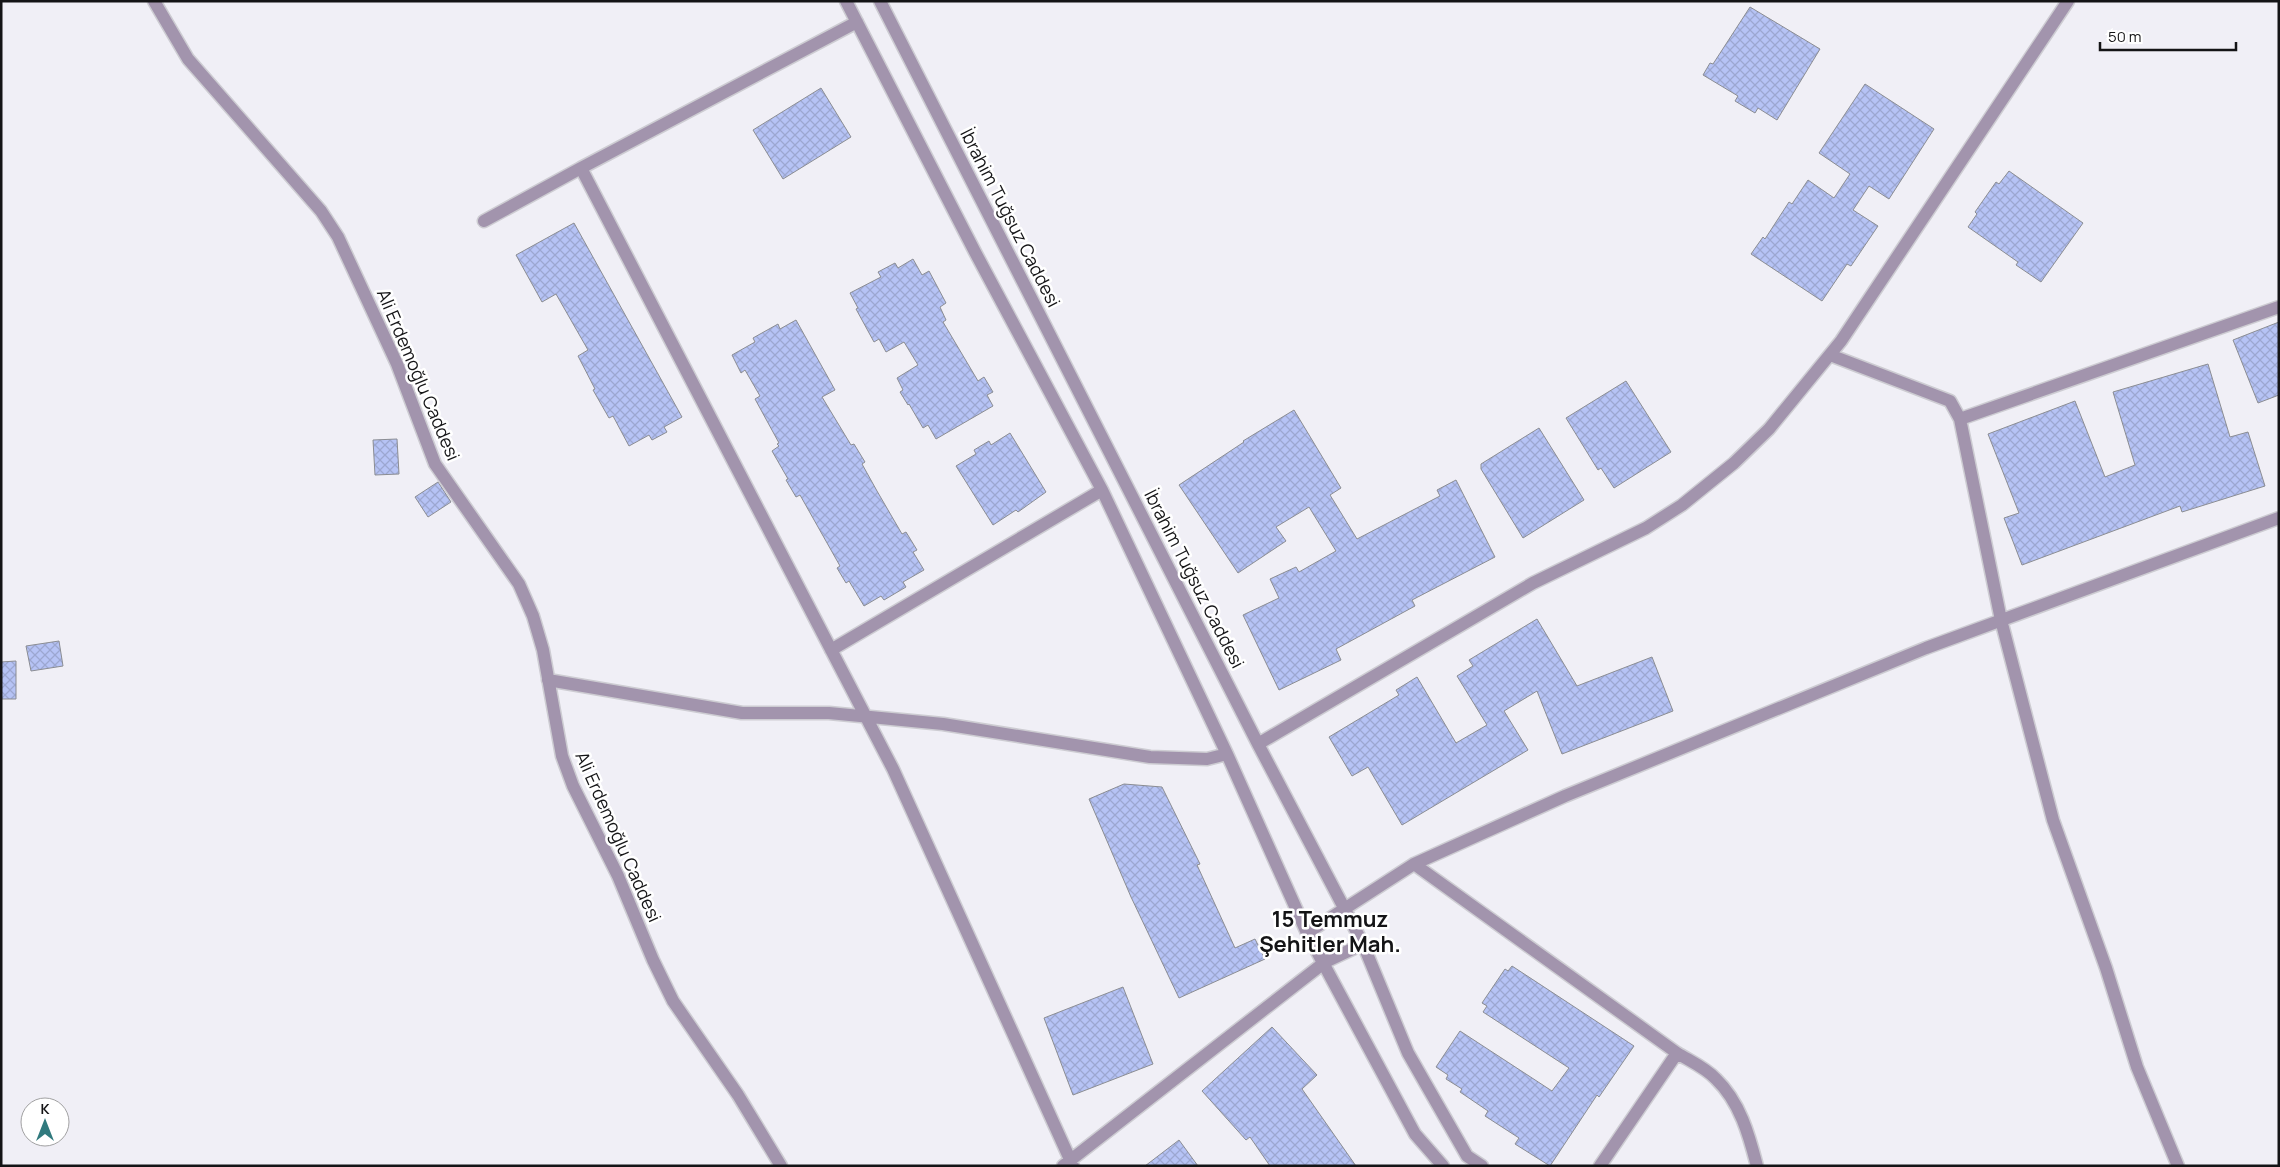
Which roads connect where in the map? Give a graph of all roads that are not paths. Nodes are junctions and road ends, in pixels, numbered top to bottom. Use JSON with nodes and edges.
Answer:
{"nodes":[{"id":1,"x":154,"y":1,"type":"edge"},
{"id":2,"x":846,"y":1,"type":"edge"},
{"id":3,"x":880,"y":1,"type":"edge"},
{"id":4,"x":2068,"y":1,"type":"edge"},
{"id":5,"x":857,"y":22,"type":"junction"},
{"id":6,"x":581,"y":168,"type":"junction"},
{"id":7,"x":484,"y":222,"type":"dead end"},
{"id":8,"x":2279,"y":306,"type":"edge"},
{"id":9,"x":1830,"y":355,"type":"junction"},
{"id":10,"x":1960,"y":419,"type":"junction"},
{"id":11,"x":1102,"y":490,"type":"junction"},
{"id":12,"x":2279,"y":518,"type":"edge"},
{"id":13,"x":2001,"y":620,"type":"junction"},
{"id":14,"x":831,"y":650,"type":"junction"},
{"id":15,"x":548,"y":680,"type":"junction"},
{"id":16,"x":865,"y":715,"type":"junction"},
{"id":17,"x":1258,"y":744,"type":"junction"},
{"id":18,"x":1227,"y":754,"type":"junction"},
{"id":19,"x":1414,"y":864,"type":"junction"},
{"id":20,"x":1344,"y":909,"type":"junction"},
{"id":21,"x":1308,"y":933,"type":"junction"},
{"id":22,"x":1363,"y":944,"type":"junction"},
{"id":23,"x":1325,"y":962,"type":"junction"},
{"id":24,"x":1677,"y":1053,"type":"junction"},
{"id":25,"x":1069,"y":1164,"type":"edge"},
{"id":26,"x":781,"y":1166,"type":"edge"},
{"id":27,"x":1442,"y":1166,"type":"edge"},
{"id":28,"x":1482,"y":1166,"type":"edge"},
{"id":29,"x":1600,"y":1166,"type":"edge"},
{"id":30,"x":1757,"y":1166,"type":"edge"},
{"id":31,"x":2178,"y":1166,"type":"edge"}],
"edges":[{"from":1,"to":15,"type":"street","name":"Ali Erdemoğlu Caddesi"},
{"from":2,"to":5,"type":"street"},
{"from":3,"to":17,"type":"street","name":"İbrahim Tuğsuz Caddesi"},
{"from":4,"to":9,"type":"street"},
{"from":5,"to":6,"type":"street"},
{"from":5,"to":11,"type":"street"},
{"from":6,"to":7,"type":"street"},
{"from":6,"to":14,"type":"street"},
{"from":8,"to":10,"type":"street"},
{"from":9,"to":10,"type":"street"},
{"from":9,"to":17,"type":"street"},
{"from":10,"to":13,"type":"street"},
{"from":11,"to":14,"type":"street"},
{"from":11,"to":18,"type":"street"},
{"from":12,"to":13,"type":"street"},
{"from":13,"to":19,"type":"street"},
{"from":13,"to":31,"type":"street"},
{"from":14,"to":16,"type":"street"},
{"from":15,"to":16,"type":"street"},
{"from":15,"to":26,"type":"street","name":"Ali Erdemoğlu Caddesi"},
{"from":16,"to":18,"type":"street"},
{"from":16,"to":25,"type":"street"},
{"from":17,"to":20,"type":"street","name":"İbrahim Tuğsuz Caddesi"},
{"from":18,"to":21,"type":"street"},
{"from":19,"to":20,"type":"street"},
{"from":19,"to":24,"type":"street"},
{"from":20,"to":21,"type":"street"},
{"from":20,"to":22,"type":"street","name":"İbrahim Tuğsuz Caddesi"},
{"from":21,"to":23,"type":"street"},
{"from":22,"to":23,"type":"street"},
{"from":22,"to":28,"type":"street","name":"İbrahim Tuğsuz Caddesi"},
{"from":23,"to":25,"type":"street"},
{"from":23,"to":27,"type":"street"},
{"from":24,"to":29,"type":"street"},
{"from":24,"to":30,"type":"street"}]}
